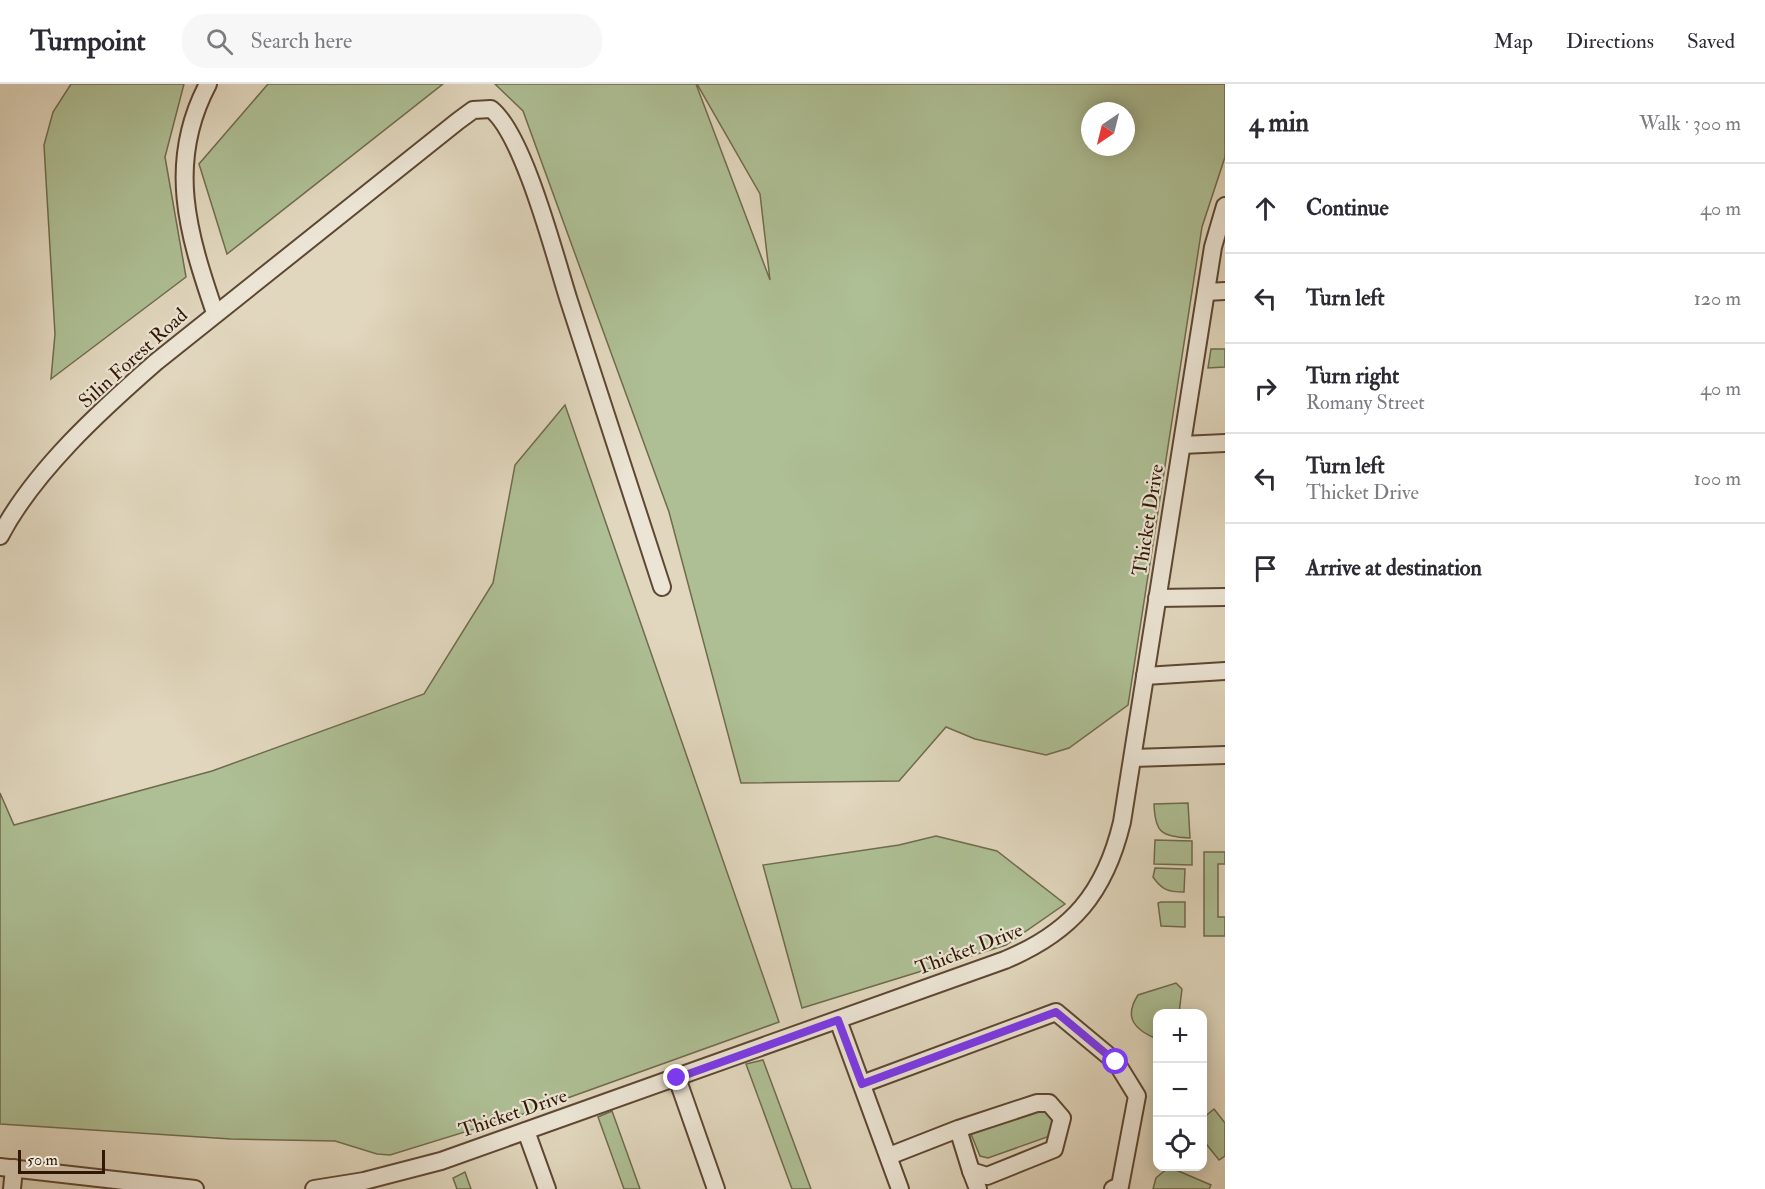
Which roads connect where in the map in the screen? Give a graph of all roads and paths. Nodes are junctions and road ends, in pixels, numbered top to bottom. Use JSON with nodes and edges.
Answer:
{"nodes":[{"id":1,"x":208,"y":84,"type":"edge"},
{"id":2,"x":1225,"y":206,"type":"edge"},
{"id":3,"x":1225,"y":291,"type":"edge"},
{"id":4,"x":1206,"y":292,"type":"junction"},
{"id":5,"x":215,"y":313,"type":"junction"},
{"id":6,"x":1225,"y":443,"type":"edge"},
{"id":7,"x":1182,"y":445,"type":"junction"},
{"id":8,"x":0,"y":536,"type":"edge"},
{"id":9,"x":662,"y":587,"type":"dead end"},
{"id":10,"x":1225,"y":597,"type":"edge"},
{"id":11,"x":1157,"y":598,"type":"junction"},
{"id":12,"x":1225,"y":671,"type":"edge"},
{"id":13,"x":1145,"y":676,"type":"junction"},
{"id":14,"x":1225,"y":755,"type":"edge"},
{"id":15,"x":1132,"y":758,"type":"junction"},
{"id":16,"x":838,"y":1020,"type":"junction"},
{"id":17,"x":677,"y":1078,"type":"junction"},
{"id":18,"x":862,"y":1084,"type":"junction"},
{"id":19,"x":958,"y":1129,"type":"junction"},
{"id":20,"x":526,"y":1131,"type":"junction"},
{"id":21,"x":889,"y":1156,"type":"junction"},
{"id":22,"x":7,"y":1168,"type":"edge"},
{"id":23,"x":971,"y":1171,"type":"junction"},
{"id":24,"x":380,"y":1183,"type":"edge"},
{"id":25,"x":349,"y":1186,"type":"edge"},
{"id":26,"x":12,"y":1189,"type":"edge"},
{"id":27,"x":184,"y":1189,"type":"edge"},
{"id":28,"x":195,"y":1189,"type":"edge"},
{"id":29,"x":314,"y":1189,"type":"edge"},
{"id":30,"x":547,"y":1189,"type":"edge"},
{"id":31,"x":716,"y":1189,"type":"edge"},
{"id":32,"x":900,"y":1189,"type":"edge"},
{"id":33,"x":978,"y":1189,"type":"edge"},
{"id":34,"x":1113,"y":1189,"type":"edge"}],
"edges":[{"from":1,"to":5,"type":"street","name":"Silin Forest Road"},
{"from":2,"to":4,"type":"street","name":"Thicket Drive"},
{"from":3,"to":4,"type":"street"},
{"from":4,"to":7,"type":"street","name":"Thicket Drive"},
{"from":5,"to":8,"type":"street","name":"Silin Forest Road"},
{"from":5,"to":9,"type":"street"},
{"from":6,"to":7,"type":"street"},
{"from":7,"to":11,"type":"street","name":"Thicket Drive"},
{"from":10,"to":11,"type":"street"},
{"from":11,"to":13,"type":"street","name":"Thicket Drive"},
{"from":12,"to":13,"type":"street"},
{"from":13,"to":15,"type":"street","name":"Thicket Drive"},
{"from":14,"to":15,"type":"street"},
{"from":15,"to":16,"type":"street","name":"Thicket Drive"},
{"from":16,"to":17,"type":"street","name":"Thicket Drive"},
{"from":16,"to":18,"type":"street"},
{"from":17,"to":20,"type":"street","name":"Thicket Drive"},
{"from":17,"to":31,"type":"street"},
{"from":18,"to":21,"type":"street"},
{"from":18,"to":34,"type":"street"},
{"from":19,"to":21,"type":"street"},
{"from":19,"to":23,"type":"street"},
{"from":19,"to":23,"type":"street"},
{"from":20,"to":24,"type":"street","name":"Thicket Drive"},
{"from":20,"to":30,"type":"street"},
{"from":21,"to":32,"type":"street"},
{"from":22,"to":26,"type":"street"},
{"from":22,"to":27,"type":"street"},
{"from":23,"to":33,"type":"street"},
{"from":24,"to":25,"type":"street","name":"Thicket Drive"},
{"from":25,"to":29,"type":"street","name":"Thicket Drive"},
{"from":27,"to":28,"type":"street"}]}
